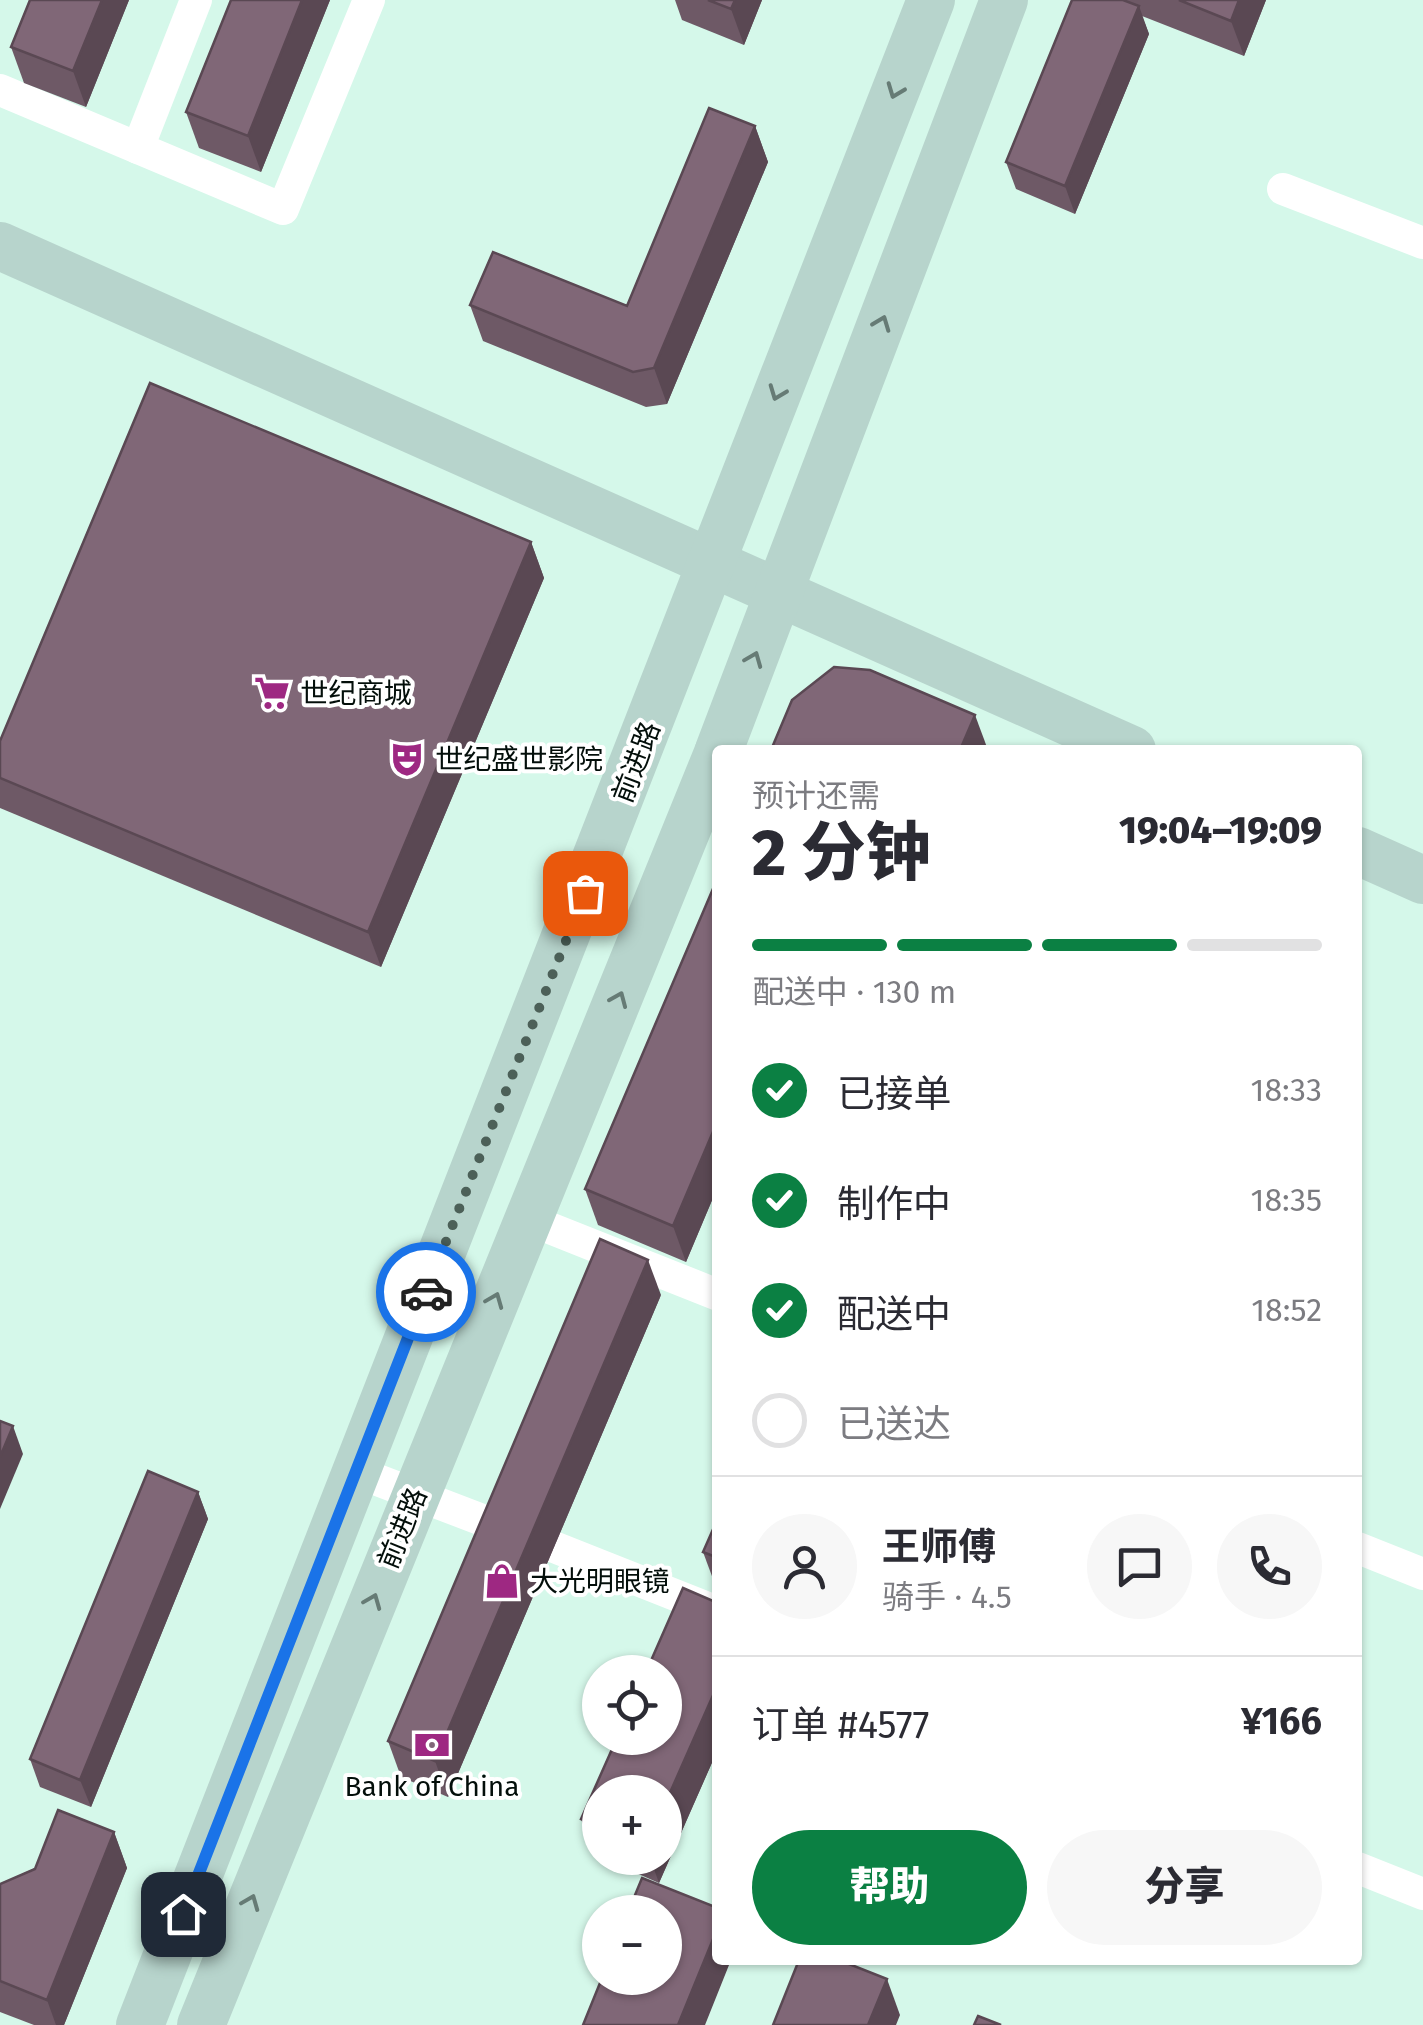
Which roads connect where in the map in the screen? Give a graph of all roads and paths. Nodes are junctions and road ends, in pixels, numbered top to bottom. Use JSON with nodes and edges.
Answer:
{"nodes":[{"id":1,"x":196,"y":0,"type":"edge"},
{"id":2,"x":368,"y":0,"type":"edge"},
{"id":3,"x":930,"y":0,"type":"edge"},
{"id":4,"x":1004,"y":0,"type":"edge"},
{"id":5,"x":0,"y":90,"type":"edge"},
{"id":6,"x":138,"y":148,"type":"junction"},
{"id":7,"x":1283,"y":189,"type":"dead end"},
{"id":8,"x":1423,"y":244,"type":"edge"},
{"id":9,"x":0,"y":246,"type":"edge"},
{"id":10,"x":711,"y":562,"type":"junction"},
{"id":11,"x":780,"y":593,"type":"junction"},
{"id":12,"x":720,"y":745,"type":"edge"},
{"id":13,"x":1121,"y":745,"type":"edge"},
{"id":14,"x":712,"y":766,"type":"edge"},
{"id":15,"x":1362,"y":853,"type":"edge"},
{"id":16,"x":1423,"y":880,"type":"edge"},
{"id":17,"x":527,"y":1219,"type":"junction"},
{"id":18,"x":712,"y":1293,"type":"edge"},
{"id":19,"x":354,"y":1471,"type":"junction"},
{"id":20,"x":416,"y":1495,"type":"junction"},
{"id":21,"x":506,"y":1528,"type":"edge"},
{"id":22,"x":554,"y":1547,"type":"dead end"},
{"id":23,"x":1362,"y":1550,"type":"edge"},
{"id":24,"x":1423,"y":1574,"type":"edge"},
{"id":25,"x":712,"y":1610,"type":"edge"},
{"id":26,"x":1362,"y":1870,"type":"edge"},
{"id":27,"x":1423,"y":1894,"type":"edge"},
{"id":28,"x":140,"y":2025,"type":"edge"},
{"id":29,"x":201,"y":2025,"type":"edge"}],
"edges":[{"from":1,"to":6,"type":"street"},
{"from":2,"to":6,"type":"street"},
{"from":3,"to":10,"type":"main road","name":"前进路","one_way":true},
{"from":11,"to":4,"type":"main road","name":"前进路","one_way":true},
{"from":5,"to":6,"type":"street"},
{"from":7,"to":8,"type":"street"},
{"from":9,"to":10,"type":"main road"},
{"from":10,"to":11,"type":"main road"},
{"from":10,"to":19,"type":"main road","name":"前进路"},
{"from":12,"to":11,"type":"main road","name":"前进路","one_way":true},
{"from":11,"to":13,"type":"main road"},
{"from":17,"to":14,"type":"main road","name":"前进路","one_way":true},
{"from":15,"to":16,"type":"main road"},
{"from":17,"to":18,"type":"street"},
{"from":20,"to":17,"type":"main road","name":"前进路","one_way":true},
{"from":19,"to":20,"type":"street"},
{"from":19,"to":28,"type":"main road","name":"前进路"},
{"from":20,"to":21,"type":"street"},
{"from":29,"to":20,"type":"main road","name":"前进路","one_way":true},
{"from":22,"to":25,"type":"street"},
{"from":23,"to":24,"type":"street"},
{"from":26,"to":27,"type":"street"}]}
